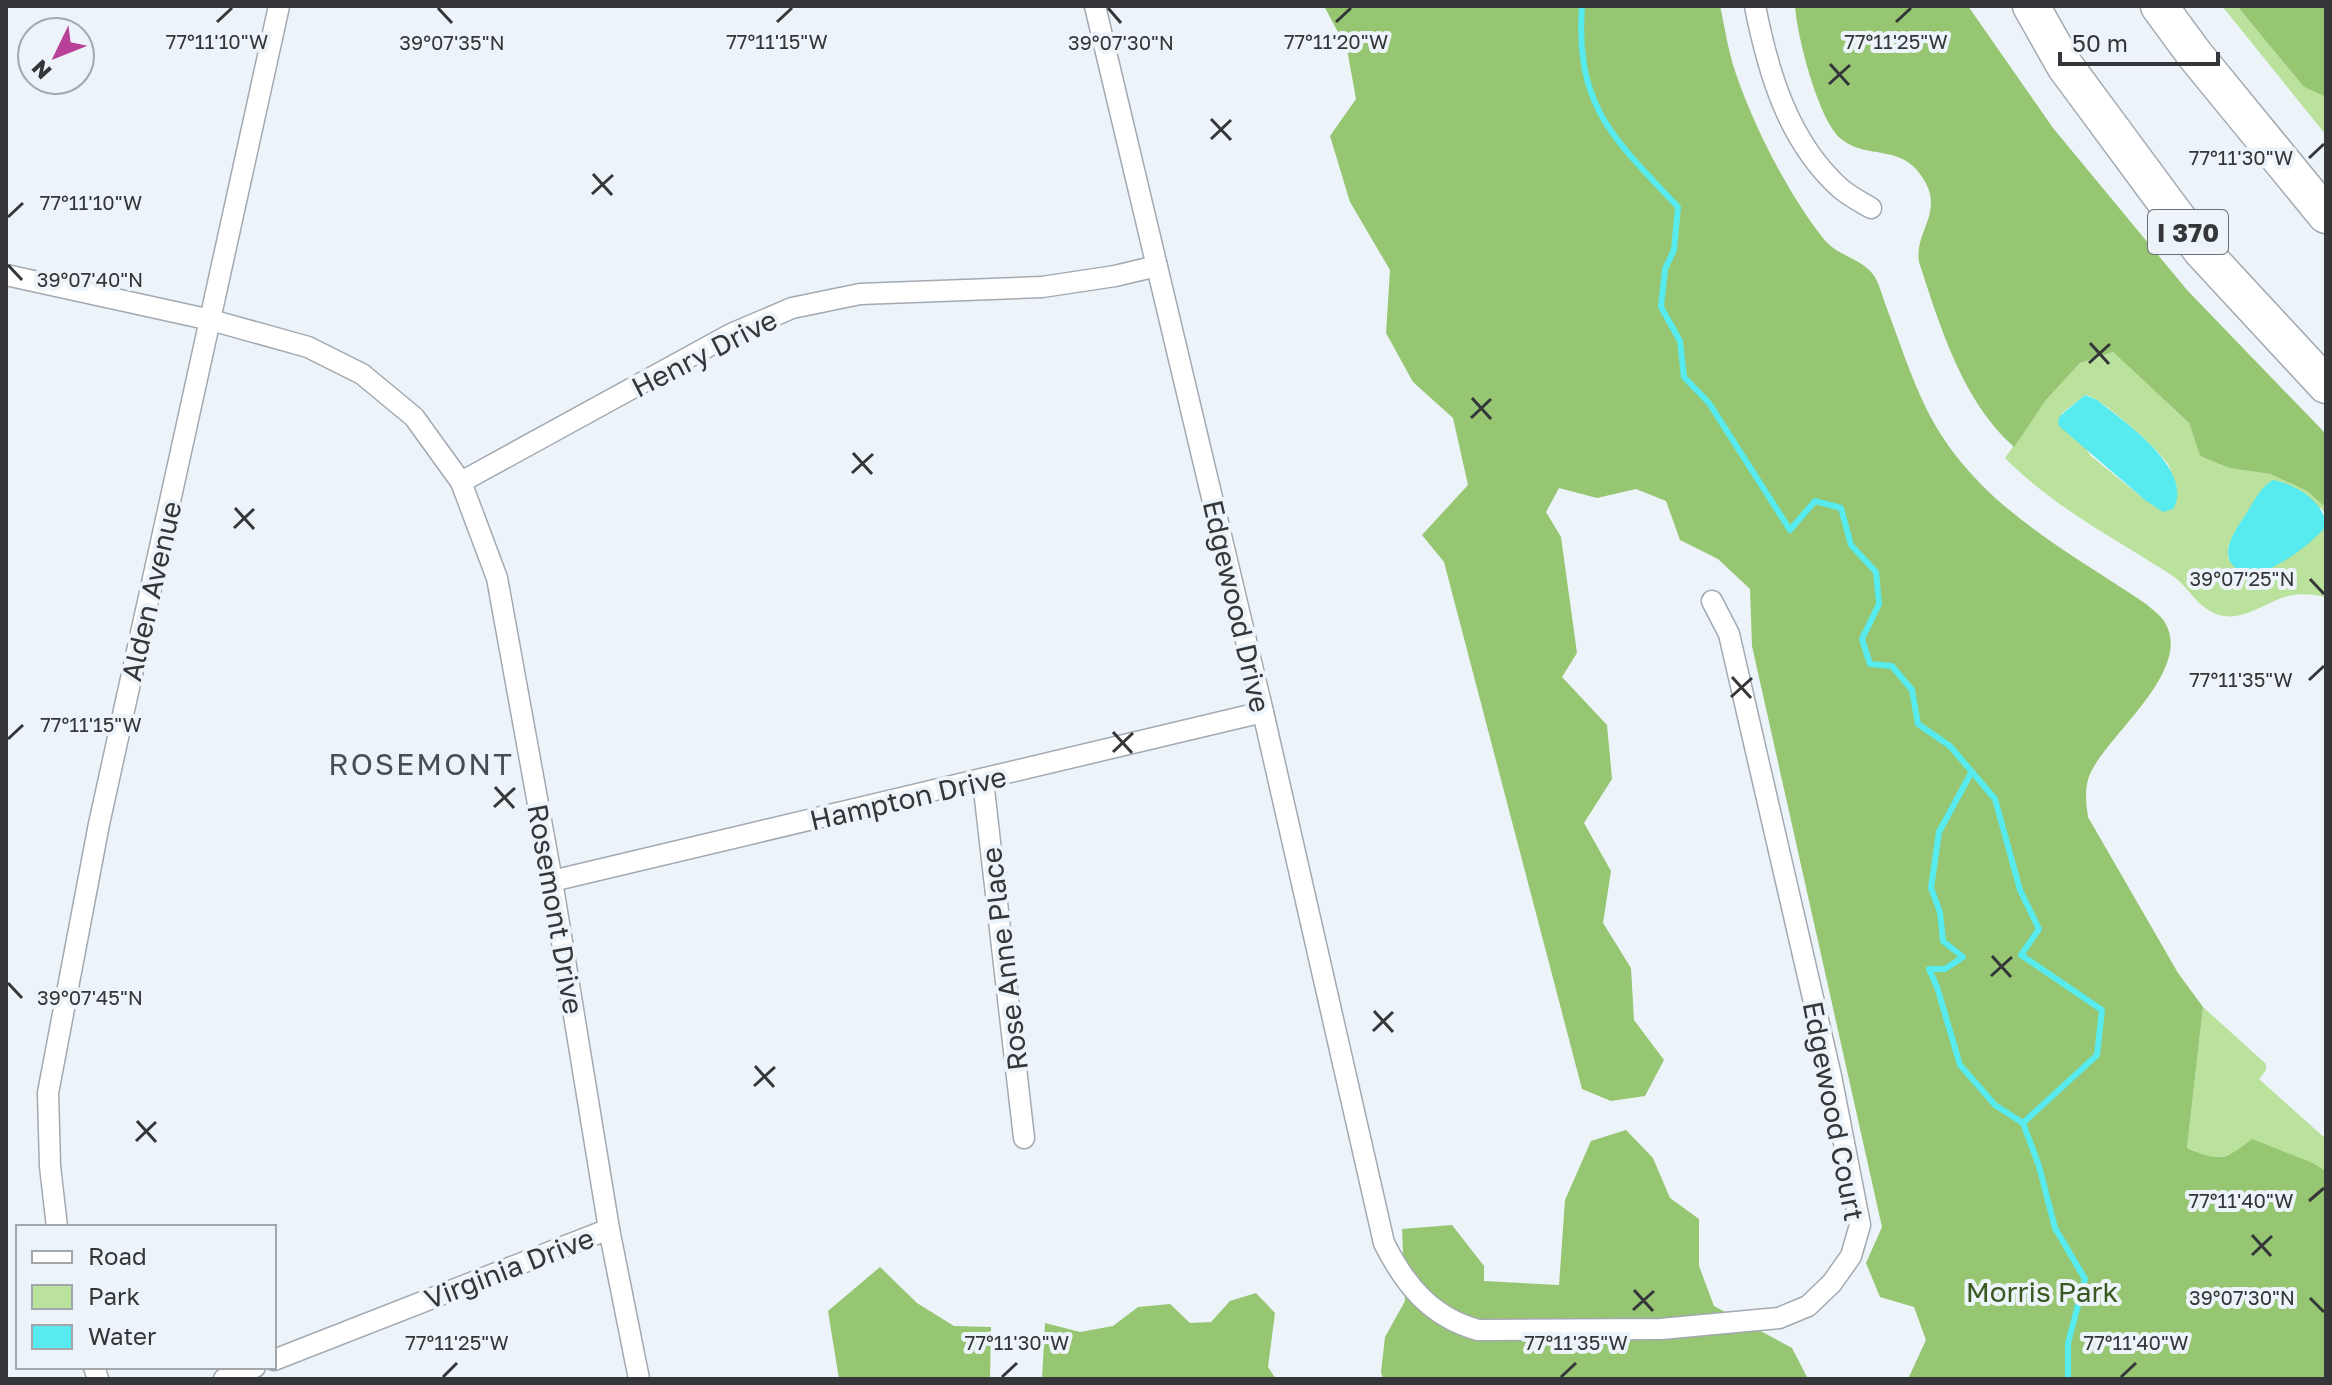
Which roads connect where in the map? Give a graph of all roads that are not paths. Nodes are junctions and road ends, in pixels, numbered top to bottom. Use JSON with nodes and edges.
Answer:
{"nodes":[{"id":1,"x":279,"y":6,"type":"edge"},
{"id":2,"x":1095,"y":6,"type":"edge"},
{"id":3,"x":1755,"y":6,"type":"edge"},
{"id":4,"x":2031,"y":6,"type":"edge"},
{"id":5,"x":2159,"y":6,"type":"edge"},
{"id":6,"x":2269,"y":147,"type":"junction"},
{"id":7,"x":2326,"y":191,"type":"edge"},
{"id":8,"x":2326,"y":202,"type":"edge"},
{"id":9,"x":1871,"y":208,"type":"dead end"},
{"id":10,"x":2326,"y":215,"type":"edge"},
{"id":11,"x":1157,"y":266,"type":"junction"},
{"id":12,"x":6,"y":275,"type":"edge"},
{"id":13,"x":211,"y":320,"type":"junction"},
{"id":14,"x":2326,"y":385,"type":"edge"},
{"id":15,"x":461,"y":482,"type":"junction"},
{"id":16,"x":1712,"y":601,"type":"dead end"},
{"id":17,"x":1263,"y":712,"type":"junction"},
{"id":18,"x":983,"y":781,"type":"junction"},
{"id":19,"x":552,"y":881,"type":"junction"},
{"id":20,"x":1024,"y":1138,"type":"dead end"},
{"id":21,"x":1375,"y":1207,"type":"joint"},
{"id":22,"x":57,"y":1225,"type":"edge"},
{"id":23,"x":609,"y":1229,"type":"junction"},
{"id":24,"x":276,"y":1359,"type":"edge"},
{"id":25,"x":250,"y":1369,"type":"edge"},
{"id":26,"x":224,"y":1379,"type":"edge"},
{"id":27,"x":639,"y":1379,"type":"edge"}],
"edges":[{"from":1,"to":13,"type":"street","name":"Alden Avenue"},
{"from":2,"to":11,"type":"street","name":"Edgewood Drive"},
{"from":3,"to":9,"type":"street"},
{"from":4,"to":14,"type":"highway","number":"I 370"},
{"from":5,"to":6,"type":"highway"},
{"from":6,"to":7,"type":"highway"},
{"from":6,"to":8,"type":"highway"},
{"from":6,"to":10,"type":"highway"},
{"from":11,"to":15,"type":"street","name":"Henry Drive"},
{"from":11,"to":17,"type":"street","name":"Edgewood Drive"},
{"from":12,"to":13,"type":"street","name":"Rosemont Drive"},
{"from":13,"to":15,"type":"street","name":"Rosemont Drive"},
{"from":13,"to":22,"type":"street","name":"Alden Avenue"},
{"from":15,"to":19,"type":"street","name":"Rosemont Drive"},
{"from":16,"to":21,"type":"street","name":"Edgewood Court"},
{"from":17,"to":18,"type":"street","name":"Hampton Drive"},
{"from":17,"to":21,"type":"street","name":"Edgewood Drive"},
{"from":18,"to":19,"type":"street","name":"Hampton Drive"},
{"from":18,"to":20,"type":"street","name":"Rose Anne Place"},
{"from":19,"to":23,"type":"street","name":"Rosemont Drive"},
{"from":23,"to":24,"type":"street","name":"Virginia Drive"},
{"from":23,"to":27,"type":"street","name":"Rosemont Drive"},
{"from":25,"to":26,"type":"street"}]}
